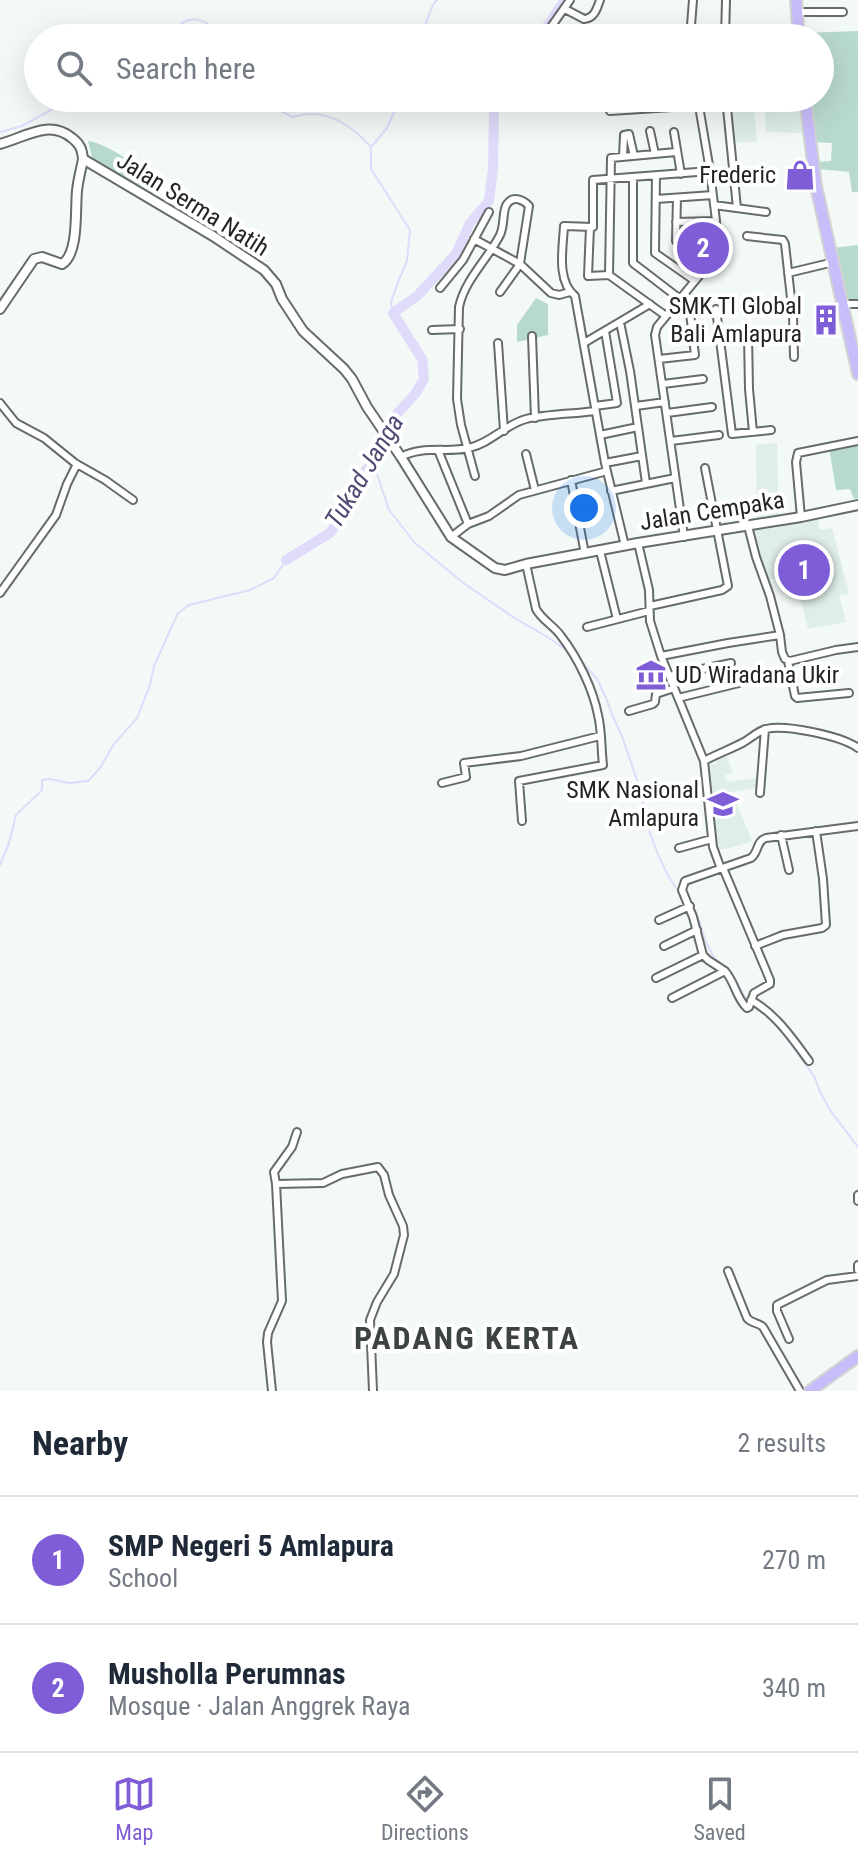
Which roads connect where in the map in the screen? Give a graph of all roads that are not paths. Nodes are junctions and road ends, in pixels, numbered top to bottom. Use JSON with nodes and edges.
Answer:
{"nodes":[{"id":1,"x":570,"y":0,"type":"edge"},
{"id":2,"x":600,"y":0,"type":"edge"},
{"id":3,"x":693,"y":0,"type":"edge"},
{"id":4,"x":726,"y":0,"type":"edge"},
{"id":5,"x":796,"y":6,"type":"edge"},
{"id":6,"x":565,"y":9,"type":"junction"},
{"id":7,"x":843,"y":12,"type":"dead end"},
{"id":8,"x":553,"y":24,"type":"edge"},
{"id":9,"x":691,"y":24,"type":"edge"},
{"id":10,"x":725,"y":24,"type":"edge"},
{"id":11,"x":696,"y":112,"type":"edge"},
{"id":12,"x":727,"y":112,"type":"edge"},
{"id":13,"x":807,"y":112,"type":"edge"},
{"id":14,"x":650,"y":131,"type":"dead end"},
{"id":15,"x":674,"y":132,"type":"dead end"},
{"id":16,"x":0,"y":144,"type":"edge"},
{"id":17,"x":676,"y":152,"type":"junction"},
{"id":18,"x":655,"y":154,"type":"junction"},
{"id":19,"x":634,"y":156,"type":"junction"},
{"id":20,"x":623,"y":157,"type":"junction"},
{"id":21,"x":83,"y":159,"type":"junction"},
{"id":22,"x":710,"y":171,"type":"junction"},
{"id":23,"x":681,"y":174,"type":"junction"},
{"id":24,"x":656,"y":176,"type":"junction"},
{"id":25,"x":633,"y":178,"type":"junction"},
{"id":26,"x":611,"y":180,"type":"junction"},
{"id":27,"x":713,"y":195,"type":"junction"},
{"id":28,"x":677,"y":198,"type":"junction"},
{"id":29,"x":656,"y":199,"type":"junction"},
{"id":30,"x":714,"y":205,"type":"junction"},
{"id":31,"x":737,"y":208,"type":"junction"},
{"id":32,"x":489,"y":212,"type":"dead end"},
{"id":33,"x":766,"y":212,"type":"dead end"},
{"id":34,"x":716,"y":221,"type":"junction"},
{"id":35,"x":676,"y":222,"type":"junction"},
{"id":36,"x":590,"y":227,"type":"junction"},
{"id":37,"x":747,"y":236,"type":"dead end"},
{"id":38,"x":474,"y":239,"type":"junction"},
{"id":39,"x":491,"y":248,"type":"junction"},
{"id":40,"x":834,"y":262,"type":"junction"},
{"id":41,"x":520,"y":264,"type":"junction"},
{"id":42,"x":708,"y":265,"type":"junction"},
{"id":43,"x":788,"y":273,"type":"junction"},
{"id":44,"x":609,"y":275,"type":"junction"},
{"id":45,"x":695,"y":281,"type":"junction"},
{"id":46,"x":440,"y":288,"type":"dead end"},
{"id":47,"x":500,"y":292,"type":"dead end"},
{"id":48,"x":570,"y":292,"type":"junction"},
{"id":49,"x":679,"y":300,"type":"junction"},
{"id":50,"x":650,"y":304,"type":"junction"},
{"id":51,"x":843,"y":304,"type":"junction"},
{"id":52,"x":858,"y":304,"type":"edge"},
{"id":53,"x":0,"y":309,"type":"edge"},
{"id":54,"x":716,"y":309,"type":"dead end"},
{"id":55,"x":666,"y":316,"type":"junction"},
{"id":56,"x":620,"y":322,"type":"junction"},
{"id":57,"x":460,"y":329,"type":"junction"},
{"id":58,"x":432,"y":330,"type":"dead end"},
{"id":59,"x":605,"y":331,"type":"junction"},
{"id":60,"x":793,"y":334,"type":"junction"},
{"id":61,"x":719,"y":335,"type":"junction"},
{"id":62,"x":748,"y":335,"type":"junction"},
{"id":63,"x":532,"y":336,"type":"dead end"},
{"id":64,"x":498,"y":343,"type":"dead end"},
{"id":65,"x":584,"y":343,"type":"junction"},
{"id":66,"x":794,"y":357,"type":"dead end"},
{"id":67,"x":659,"y":359,"type":"junction"},
{"id":68,"x":858,"y":374,"type":"edge"},
{"id":69,"x":703,"y":379,"type":"dead end"},
{"id":70,"x":663,"y":384,"type":"junction"},
{"id":71,"x":665,"y":402,"type":"junction"},
{"id":72,"x":0,"y":403,"type":"edge"},
{"id":73,"x":636,"y":406,"type":"junction"},
{"id":74,"x":367,"y":407,"type":"joint"},
{"id":75,"x":712,"y":407,"type":"dead end"},
{"id":76,"x":595,"y":408,"type":"junction"},
{"id":77,"x":667,"y":413,"type":"junction"},
{"id":78,"x":535,"y":418,"type":"junction"},
{"id":79,"x":638,"y":427,"type":"junction"},
{"id":80,"x":771,"y":430,"type":"dead end"},
{"id":81,"x":504,"y":431,"type":"junction"},
{"id":82,"x":753,"y":432,"type":"junction"},
{"id":83,"x":600,"y":435,"type":"junction"},
{"id":84,"x":719,"y":435,"type":"dead end"},
{"id":85,"x":671,"y":441,"type":"junction"},
{"id":86,"x":858,"y":441,"type":"edge"},
{"id":87,"x":468,"y":448,"type":"junction"},
{"id":88,"x":438,"y":450,"type":"junction"},
{"id":89,"x":398,"y":453,"type":"junction"},
{"id":90,"x":526,"y":454,"type":"dead end"},
{"id":91,"x":642,"y":456,"type":"junction"},
{"id":92,"x":77,"y":464,"type":"junction"},
{"id":93,"x":606,"y":467,"type":"junction"},
{"id":94,"x":705,"y":468,"type":"dead end"},
{"id":95,"x":475,"y":476,"type":"dead end"},
{"id":96,"x":675,"y":478,"type":"junction"},
{"id":97,"x":571,"y":480,"type":"junction"},
{"id":98,"x":646,"y":483,"type":"junction"},
{"id":99,"x":535,"y":490,"type":"junction"},
{"id":100,"x":611,"y":491,"type":"junction"},
{"id":101,"x":133,"y":500,"type":"dead end"},
{"id":102,"x":858,"y":505,"type":"edge"},
{"id":103,"x":801,"y":517,"type":"junction"},
{"id":104,"x":468,"y":524,"type":"junction"},
{"id":105,"x":748,"y":526,"type":"junction"},
{"id":106,"x":717,"y":531,"type":"junction"},
{"id":107,"x":451,"y":537,"type":"junction"},
{"id":108,"x":684,"y":537,"type":"junction"},
{"id":109,"x":638,"y":543,"type":"junction"},
{"id":110,"x":625,"y":546,"type":"junction"},
{"id":111,"x":600,"y":551,"type":"junction"},
{"id":112,"x":585,"y":554,"type":"junction"},
{"id":113,"x":526,"y":564,"type":"junction"},
{"id":114,"x":0,"y":593,"type":"edge"},
{"id":115,"x":650,"y":608,"type":"junction"},
{"id":116,"x":617,"y":619,"type":"junction"},
{"id":117,"x":587,"y":627,"type":"dead end"},
{"id":118,"x":780,"y":635,"type":"junction"},
{"id":119,"x":858,"y":647,"type":"edge"},
{"id":120,"x":661,"y":656,"type":"junction"},
{"id":121,"x":788,"y":661,"type":"junction"},
{"id":122,"x":731,"y":663,"type":"dead end"},
{"id":123,"x":669,"y":676,"type":"junction"},
{"id":124,"x":739,"y":683,"type":"dead end"},
{"id":125,"x":674,"y":688,"type":"junction"},
{"id":126,"x":849,"y":693,"type":"dead end"},
{"id":127,"x":678,"y":698,"type":"junction"},
{"id":128,"x":629,"y":711,"type":"dead end"},
{"id":129,"x":765,"y":729,"type":"junction"},
{"id":130,"x":600,"y":736,"type":"junction"},
{"id":131,"x":858,"y":748,"type":"edge"},
{"id":132,"x":704,"y":761,"type":"junction"},
{"id":133,"x":442,"y":783,"type":"dead end"},
{"id":134,"x":760,"y":793,"type":"dead end"},
{"id":135,"x":522,"y":821,"type":"dead end"},
{"id":136,"x":858,"y":826,"type":"edge"},
{"id":137,"x":816,"y":831,"type":"junction"},
{"id":138,"x":781,"y":835,"type":"junction"},
{"id":139,"x":712,"y":839,"type":"junction"},
{"id":140,"x":679,"y":848,"type":"dead end"},
{"id":141,"x":722,"y":869,"type":"junction"},
{"id":142,"x":789,"y":870,"type":"dead end"},
{"id":143,"x":690,"y":906,"type":"junction"},
{"id":144,"x":659,"y":920,"type":"dead end"},
{"id":145,"x":697,"y":930,"type":"junction"},
{"id":146,"x":664,"y":946,"type":"dead end"},
{"id":147,"x":755,"y":946,"type":"junction"},
{"id":148,"x":703,"y":955,"type":"junction"},
{"id":149,"x":725,"y":971,"type":"junction"},
{"id":150,"x":656,"y":978,"type":"dead end"},
{"id":151,"x":672,"y":998,"type":"dead end"},
{"id":152,"x":750,"y":1003,"type":"junction"},
{"id":153,"x":809,"y":1061,"type":"dead end"},
{"id":154,"x":297,"y":1132,"type":"dead end"},
{"id":155,"x":276,"y":1184,"type":"junction"},
{"id":156,"x":858,"y":1195,"type":"edge"},
{"id":157,"x":858,"y":1201,"type":"edge"},
{"id":158,"x":728,"y":1271,"type":"dead end"},
{"id":159,"x":858,"y":1276,"type":"edge"},
{"id":160,"x":789,"y":1339,"type":"dead end"},
{"id":161,"x":858,"y":1356,"type":"edge"},
{"id":162,"x":272,"y":1391,"type":"edge"},
{"id":163,"x":373,"y":1391,"type":"edge"},
{"id":164,"x":800,"y":1391,"type":"edge"},
{"id":165,"x":810,"y":1391,"type":"edge"}],
"edges":[{"from":1,"to":6,"type":"street"},
{"from":2,"to":6,"type":"street"},
{"from":3,"to":9,"type":"street"},
{"from":4,"to":10,"type":"street"},
{"from":5,"to":7,"type":"street"},
{"from":6,"to":8,"type":"street"},
{"from":11,"to":22,"type":"street"},
{"from":12,"to":31,"type":"street"},
{"from":13,"to":40,"type":"highway"},
{"from":14,"to":18,"type":"street"},
{"from":15,"to":17,"type":"street"},
{"from":16,"to":21,"type":"street","name":"Jalan Serma Natih"},
{"from":17,"to":18,"type":"street"},
{"from":17,"to":23,"type":"street"},
{"from":18,"to":19,"type":"street"},
{"from":19,"to":20,"type":"street"},
{"from":19,"to":20,"type":"street"},
{"from":20,"to":26,"type":"street"},
{"from":21,"to":53,"type":"street"},
{"from":21,"to":74,"type":"street","name":"Jalan Serma Natih"},
{"from":22,"to":23,"type":"street"},
{"from":22,"to":27,"type":"street"},
{"from":23,"to":24,"type":"street"},
{"from":24,"to":25,"type":"street"},
{"from":24,"to":29,"type":"street"},
{"from":25,"to":26,"type":"street"},
{"from":25,"to":49,"type":"street"},
{"from":26,"to":36,"type":"street"},
{"from":26,"to":44,"type":"street"},
{"from":27,"to":28,"type":"street"},
{"from":27,"to":30,"type":"street"},
{"from":28,"to":29,"type":"street"},
{"from":28,"to":35,"type":"street"},
{"from":29,"to":45,"type":"street"},
{"from":30,"to":31,"type":"street"},
{"from":30,"to":34,"type":"street"},
{"from":31,"to":33,"type":"street"},
{"from":32,"to":38,"type":"street"},
{"from":34,"to":35,"type":"street"},
{"from":34,"to":42,"type":"street"},
{"from":35,"to":42,"type":"street"},
{"from":36,"to":44,"type":"street"},
{"from":36,"to":48,"type":"street"},
{"from":37,"to":43,"type":"street"},
{"from":38,"to":39,"type":"street"},
{"from":38,"to":46,"type":"street"},
{"from":39,"to":41,"type":"street"},
{"from":39,"to":41,"type":"street"},
{"from":39,"to":57,"type":"street"},
{"from":40,"to":43,"type":"street"},
{"from":40,"to":51,"type":"highway"},
{"from":41,"to":47,"type":"street"},
{"from":41,"to":48,"type":"street"},
{"from":42,"to":45,"type":"street"},
{"from":43,"to":60,"type":"street"},
{"from":44,"to":50,"type":"street"},
{"from":45,"to":49,"type":"street"},
{"from":48,"to":65,"type":"street"},
{"from":49,"to":55,"type":"street"},
{"from":49,"to":67,"type":"street"},
{"from":50,"to":55,"type":"street"},
{"from":50,"to":56,"type":"street"},
{"from":51,"to":52,"type":"street"},
{"from":51,"to":68,"type":"highway"},
{"from":54,"to":61,"type":"street"},
{"from":55,"to":67,"type":"street"},
{"from":56,"to":59,"type":"street"},
{"from":56,"to":73,"type":"street"},
{"from":57,"to":58,"type":"street"},
{"from":57,"to":87,"type":"street"},
{"from":59,"to":65,"type":"street"},
{"from":59,"to":76,"type":"street"},
{"from":60,"to":62,"type":"street"},
{"from":60,"to":66,"type":"street"},
{"from":61,"to":62,"type":"street"},
{"from":61,"to":82,"type":"street"},
{"from":62,"to":82,"type":"street"},
{"from":63,"to":78,"type":"street"},
{"from":64,"to":81,"type":"street"},
{"from":65,"to":76,"type":"street"},
{"from":67,"to":70,"type":"street"},
{"from":69,"to":70,"type":"street"},
{"from":70,"to":71,"type":"street"},
{"from":71,"to":73,"type":"street"},
{"from":71,"to":77,"type":"street"},
{"from":72,"to":92,"type":"street"},
{"from":73,"to":79,"type":"street"},
{"from":74,"to":89,"type":"street","name":"Jalan Cempaka"},
{"from":75,"to":77,"type":"street"},
{"from":76,"to":78,"type":"street"},
{"from":76,"to":83,"type":"street"},
{"from":77,"to":85,"type":"street"},
{"from":78,"to":81,"type":"street"},
{"from":79,"to":83,"type":"street"},
{"from":79,"to":91,"type":"street"},
{"from":80,"to":82,"type":"street"},
{"from":81,"to":87,"type":"street"},
{"from":83,"to":93,"type":"street"},
{"from":84,"to":85,"type":"street"},
{"from":85,"to":96,"type":"street"},
{"from":86,"to":103,"type":"street"},
{"from":87,"to":88,"type":"street"},
{"from":87,"to":95,"type":"street"},
{"from":88,"to":89,"type":"street"},
{"from":88,"to":104,"type":"street"},
{"from":89,"to":107,"type":"street","name":"Jalan Cempaka"},
{"from":90,"to":99,"type":"street"},
{"from":91,"to":93,"type":"street"},
{"from":91,"to":98,"type":"street"},
{"from":92,"to":101,"type":"street"},
{"from":92,"to":114,"type":"street"},
{"from":93,"to":97,"type":"street"},
{"from":93,"to":100,"type":"street"},
{"from":94,"to":106,"type":"street"},
{"from":96,"to":98,"type":"street"},
{"from":96,"to":108,"type":"street"},
{"from":97,"to":99,"type":"street"},
{"from":97,"to":112,"type":"street"},
{"from":98,"to":100,"type":"street"},
{"from":99,"to":104,"type":"street"},
{"from":100,"to":110,"type":"street"},
{"from":102,"to":103,"type":"street","name":"Jalan Cempaka"},
{"from":103,"to":105,"type":"street","name":"Jalan Cempaka"},
{"from":104,"to":107,"type":"street"},
{"from":105,"to":106,"type":"street","name":"Jalan Cempaka"},
{"from":105,"to":118,"type":"street"},
{"from":106,"to":108,"type":"street","name":"Jalan Cempaka"},
{"from":106,"to":115,"type":"street"},
{"from":107,"to":113,"type":"street","name":"Jalan Cempaka"},
{"from":108,"to":109,"type":"street","name":"Jalan Cempaka"},
{"from":109,"to":110,"type":"street","name":"Jalan Cempaka"},
{"from":109,"to":115,"type":"street"},
{"from":110,"to":111,"type":"street","name":"Jalan Cempaka"},
{"from":111,"to":112,"type":"street","name":"Jalan Cempaka"},
{"from":111,"to":116,"type":"street"},
{"from":112,"to":113,"type":"street","name":"Jalan Cempaka"},
{"from":113,"to":130,"type":"street"},
{"from":115,"to":116,"type":"street"},
{"from":115,"to":120,"type":"street"},
{"from":116,"to":117,"type":"street"},
{"from":118,"to":120,"type":"street"},
{"from":118,"to":121,"type":"street"},
{"from":119,"to":121,"type":"street"},
{"from":120,"to":123,"type":"street"},
{"from":121,"to":126,"type":"street"},
{"from":122,"to":123,"type":"street"},
{"from":123,"to":125,"type":"street"},
{"from":124,"to":127,"type":"street"},
{"from":125,"to":127,"type":"street"},
{"from":125,"to":128,"type":"street"},
{"from":127,"to":132,"type":"street"},
{"from":129,"to":131,"type":"street"},
{"from":129,"to":132,"type":"street"},
{"from":129,"to":134,"type":"street"},
{"from":130,"to":133,"type":"street"},
{"from":130,"to":135,"type":"street"},
{"from":132,"to":139,"type":"street"},
{"from":136,"to":137,"type":"street"},
{"from":137,"to":138,"type":"street"},
{"from":137,"to":147,"type":"street"},
{"from":138,"to":141,"type":"street"},
{"from":138,"to":142,"type":"street"},
{"from":139,"to":140,"type":"street"},
{"from":139,"to":141,"type":"street"},
{"from":141,"to":143,"type":"street"},
{"from":141,"to":147,"type":"street"},
{"from":143,"to":144,"type":"street"},
{"from":143,"to":145,"type":"street"},
{"from":145,"to":146,"type":"street"},
{"from":145,"to":148,"type":"street"},
{"from":147,"to":152,"type":"street"},
{"from":148,"to":149,"type":"street"},
{"from":148,"to":150,"type":"street"},
{"from":149,"to":151,"type":"street"},
{"from":149,"to":152,"type":"street"},
{"from":152,"to":153,"type":"street"},
{"from":154,"to":155,"type":"street"},
{"from":155,"to":162,"type":"street"},
{"from":155,"to":163,"type":"street"},
{"from":156,"to":157,"type":"street"},
{"from":158,"to":164,"type":"street"},
{"from":159,"to":160,"type":"street"},
{"from":161,"to":165,"type":"highway"}]}
